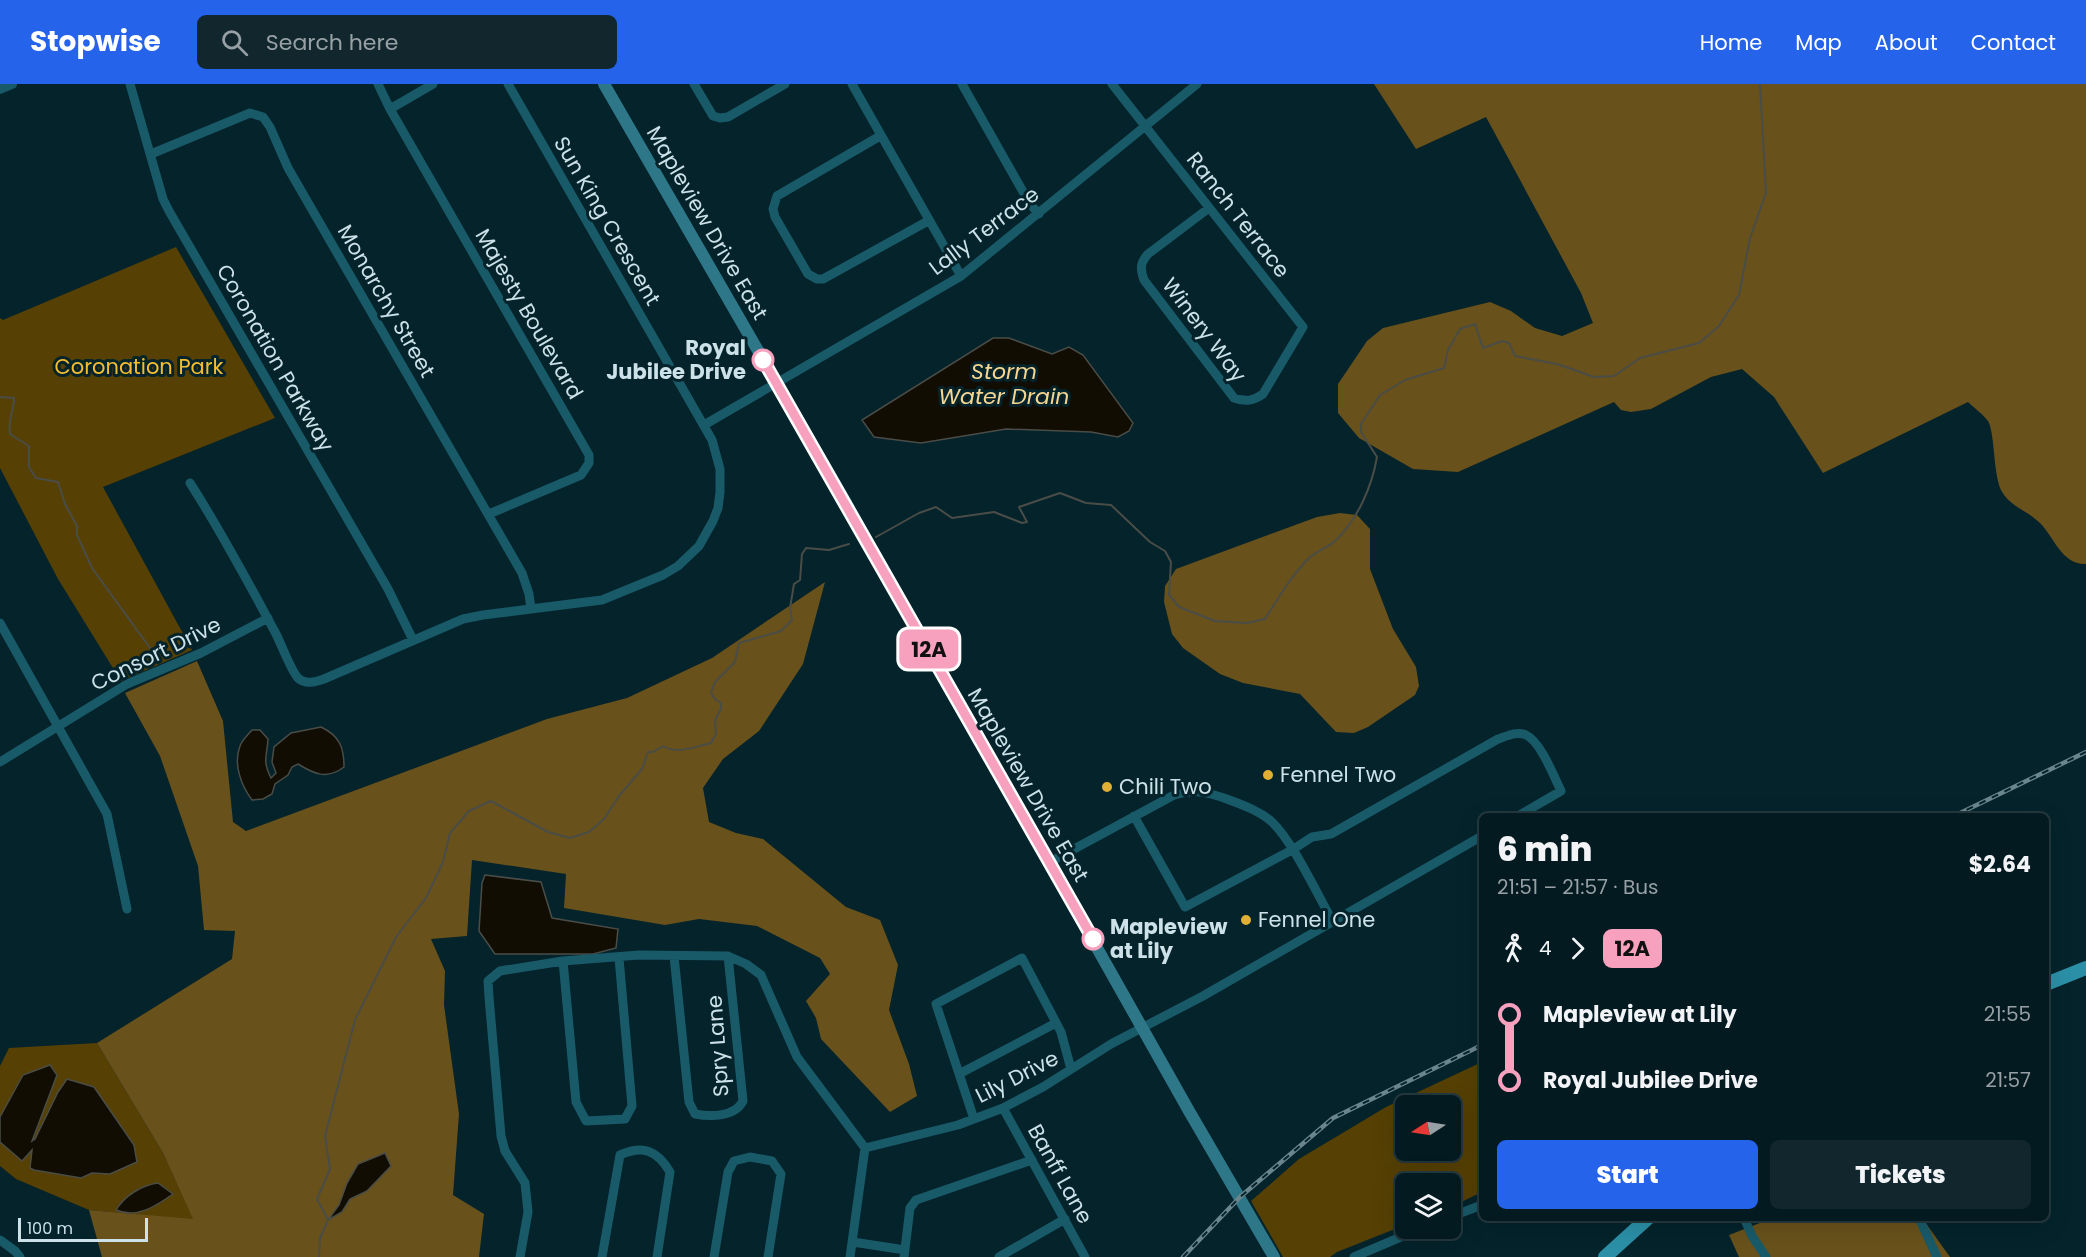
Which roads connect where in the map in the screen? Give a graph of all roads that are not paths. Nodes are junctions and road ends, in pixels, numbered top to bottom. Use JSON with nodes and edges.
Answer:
{"nodes":[{"id":1,"x":12,"y":84,"type":"edge"},
{"id":2,"x":130,"y":84,"type":"edge"},
{"id":3,"x":378,"y":84,"type":"edge"},
{"id":4,"x":433,"y":84,"type":"edge"},
{"id":5,"x":508,"y":84,"type":"edge"},
{"id":6,"x":604,"y":84,"type":"edge"},
{"id":7,"x":694,"y":84,"type":"edge"},
{"id":8,"x":785,"y":84,"type":"edge"},
{"id":9,"x":852,"y":84,"type":"edge"},
{"id":10,"x":962,"y":84,"type":"edge"},
{"id":11,"x":1112,"y":84,"type":"edge"},
{"id":12,"x":1197,"y":84,"type":"edge"},
{"id":13,"x":0,"y":89,"type":"edge"},
{"id":14,"x":390,"y":109,"type":"junction"},
{"id":15,"x":1144,"y":126,"type":"junction"},
{"id":16,"x":880,"y":136,"type":"junction"},
{"id":17,"x":151,"y":154,"type":"junction"},
{"id":18,"x":1209,"y":208,"type":"junction"},
{"id":19,"x":1039,"y":214,"type":"junction"},
{"id":20,"x":928,"y":221,"type":"junction"},
{"id":21,"x":960,"y":276,"type":"junction"},
{"id":22,"x":1303,"y":327,"type":"joint"},
{"id":23,"x":777,"y":384,"type":"junction"},
{"id":24,"x":704,"y":424,"type":"junction"},
{"id":25,"x":190,"y":483,"type":"dead end"},
{"id":26,"x":489,"y":514,"type":"junction"},
{"id":27,"x":531,"y":609,"type":"junction"},
{"id":28,"x":268,"y":618,"type":"junction"},
{"id":29,"x":0,"y":623,"type":"edge"},
{"id":30,"x":413,"y":640,"type":"junction"},
{"id":31,"x":58,"y":727,"type":"junction"},
{"id":32,"x":0,"y":762,"type":"edge"},
{"id":33,"x":1523,"y":813,"type":"edge"},
{"id":34,"x":1134,"y":816,"type":"junction"},
{"id":35,"x":1479,"y":838,"type":"edge"},
{"id":36,"x":1292,"y":850,"type":"junction"},
{"id":37,"x":1050,"y":862,"type":"junction"},
{"id":38,"x":127,"y":909,"type":"dead end"},
{"id":39,"x":1332,"y":921,"type":"junction"},
{"id":40,"x":674,"y":956,"type":"junction"},
{"id":41,"x":728,"y":956,"type":"junction"},
{"id":42,"x":619,"y":958,"type":"junction"},
{"id":43,"x":563,"y":961,"type":"junction"},
{"id":44,"x":2086,"y":968,"type":"edge"},
{"id":45,"x":2049,"y":983,"type":"edge"},
{"id":46,"x":1056,"y":1023,"type":"junction"},
{"id":47,"x":1144,"y":1029,"type":"junction"},
{"id":48,"x":1071,"y":1069,"type":"junction"},
{"id":49,"x":959,"y":1074,"type":"junction"},
{"id":50,"x":1003,"y":1108,"type":"junction"},
{"id":51,"x":974,"y":1119,"type":"junction"},
{"id":52,"x":865,"y":1148,"type":"junction"},
{"id":53,"x":1032,"y":1160,"type":"junction"},
{"id":54,"x":1479,"y":1206,"type":"edge"},
{"id":55,"x":1461,"y":1213,"type":"edge"},
{"id":56,"x":1065,"y":1220,"type":"junction"},
{"id":57,"x":1645,"y":1221,"type":"edge"},
{"id":58,"x":1745,"y":1221,"type":"edge"},
{"id":59,"x":1920,"y":1221,"type":"edge"},
{"id":60,"x":1396,"y":1239,"type":"edge"},
{"id":61,"x":0,"y":1240,"type":"edge"},
{"id":62,"x":853,"y":1242,"type":"junction"},
{"id":63,"x":904,"y":1253,"type":"edge"},
{"id":64,"x":20,"y":1257,"type":"edge"},
{"id":65,"x":520,"y":1257,"type":"edge"},
{"id":66,"x":602,"y":1257,"type":"edge"},
{"id":67,"x":657,"y":1257,"type":"edge"},
{"id":68,"x":714,"y":1257,"type":"edge"},
{"id":69,"x":768,"y":1257,"type":"edge"},
{"id":70,"x":850,"y":1257,"type":"edge"},
{"id":71,"x":999,"y":1257,"type":"edge"},
{"id":72,"x":1085,"y":1257,"type":"edge"},
{"id":73,"x":1274,"y":1257,"type":"edge"},
{"id":74,"x":1354,"y":1257,"type":"edge"},
{"id":75,"x":1605,"y":1257,"type":"edge"},
{"id":76,"x":1766,"y":1257,"type":"edge"},
{"id":77,"x":1937,"y":1257,"type":"edge"}],
"edges":[{"from":1,"to":13,"type":"street"},
{"from":2,"to":17,"type":"street","name":"Coronation Parkway"},
{"from":3,"to":14,"type":"street","name":"Majesty Boulevard"},
{"from":4,"to":14,"type":"street"},
{"from":5,"to":24,"type":"street","name":"Sun King Crescent"},
{"from":6,"to":23,"type":"main road","name":"Mapleview Drive East"},
{"from":7,"to":8,"type":"street"},
{"from":9,"to":16,"type":"street"},
{"from":10,"to":19,"type":"street"},
{"from":11,"to":15,"type":"street","name":"Ranch Terrace"},
{"from":12,"to":15,"type":"street","name":"Lally Terrace"},
{"from":14,"to":26,"type":"street","name":"Majesty Boulevard"},
{"from":15,"to":18,"type":"street","name":"Ranch Terrace"},
{"from":15,"to":19,"type":"street","name":"Lally Terrace"},
{"from":16,"to":20,"type":"street"},
{"from":16,"to":20,"type":"street"},
{"from":17,"to":26,"type":"street","name":"Monarchy Street"},
{"from":17,"to":30,"type":"street","name":"Coronation Parkway"},
{"from":18,"to":22,"type":"street","name":"Ranch Terrace"},
{"from":18,"to":22,"type":"street","name":"Winery Way"},
{"from":19,"to":21,"type":"street","name":"Lally Terrace"},
{"from":20,"to":21,"type":"street"},
{"from":21,"to":23,"type":"street","name":"Lally Terrace"},
{"from":23,"to":24,"type":"street"},
{"from":23,"to":37,"type":"main road","name":"Mapleview Drive East"},
{"from":24,"to":27,"type":"street","name":"Sun King Crescent"},
{"from":25,"to":28,"type":"street"},
{"from":26,"to":27,"type":"street","name":"Monarchy Street"},
{"from":27,"to":30,"type":"street","name":"Sun King Crescent"},
{"from":28,"to":30,"type":"street","name":"Sun King Crescent"},
{"from":28,"to":31,"type":"street","name":"Consort Drive"},
{"from":29,"to":31,"type":"street"},
{"from":31,"to":32,"type":"street","name":"Consort Drive"},
{"from":31,"to":38,"type":"street"},
{"from":33,"to":36,"type":"street"},
{"from":34,"to":36,"type":"street"},
{"from":34,"to":36,"type":"street"},
{"from":34,"to":37,"type":"street"},
{"from":35,"to":39,"type":"street","name":"Lily Drive"},
{"from":36,"to":39,"type":"street"},
{"from":37,"to":47,"type":"main road","name":"Mapleview Drive East"},
{"from":39,"to":47,"type":"street","name":"Lily Drive"},
{"from":40,"to":41,"type":"street"},
{"from":40,"to":41,"type":"street","name":"Spry Lane"},
{"from":40,"to":42,"type":"street"},
{"from":41,"to":52,"type":"street"},
{"from":42,"to":43,"type":"street"},
{"from":42,"to":43,"type":"street"},
{"from":43,"to":65,"type":"street"},
{"from":44,"to":45,"type":"main road"},
{"from":46,"to":48,"type":"street"},
{"from":46,"to":49,"type":"street"},
{"from":46,"to":49,"type":"street"},
{"from":47,"to":48,"type":"street","name":"Lily Drive"},
{"from":47,"to":73,"type":"main road","name":"Mapleview Drive East"},
{"from":48,"to":50,"type":"street","name":"Lily Drive"},
{"from":49,"to":51,"type":"street"},
{"from":50,"to":51,"type":"street","name":"Lily Drive"},
{"from":50,"to":53,"type":"street","name":"Banff Lane"},
{"from":51,"to":52,"type":"street","name":"Lily Drive"},
{"from":52,"to":62,"type":"street"},
{"from":53,"to":56,"type":"street","name":"Banff Lane"},
{"from":53,"to":63,"type":"street"},
{"from":54,"to":55,"type":"street"},
{"from":56,"to":71,"type":"street"},
{"from":56,"to":72,"type":"street","name":"Banff Lane"},
{"from":57,"to":75,"type":"main road"},
{"from":58,"to":76,"type":"street"},
{"from":59,"to":77,"type":"street"},
{"from":60,"to":74,"type":"street"},
{"from":61,"to":64,"type":"street"},
{"from":62,"to":63,"type":"street"},
{"from":62,"to":70,"type":"street"},
{"from":66,"to":67,"type":"street"},
{"from":68,"to":69,"type":"street"}]}
